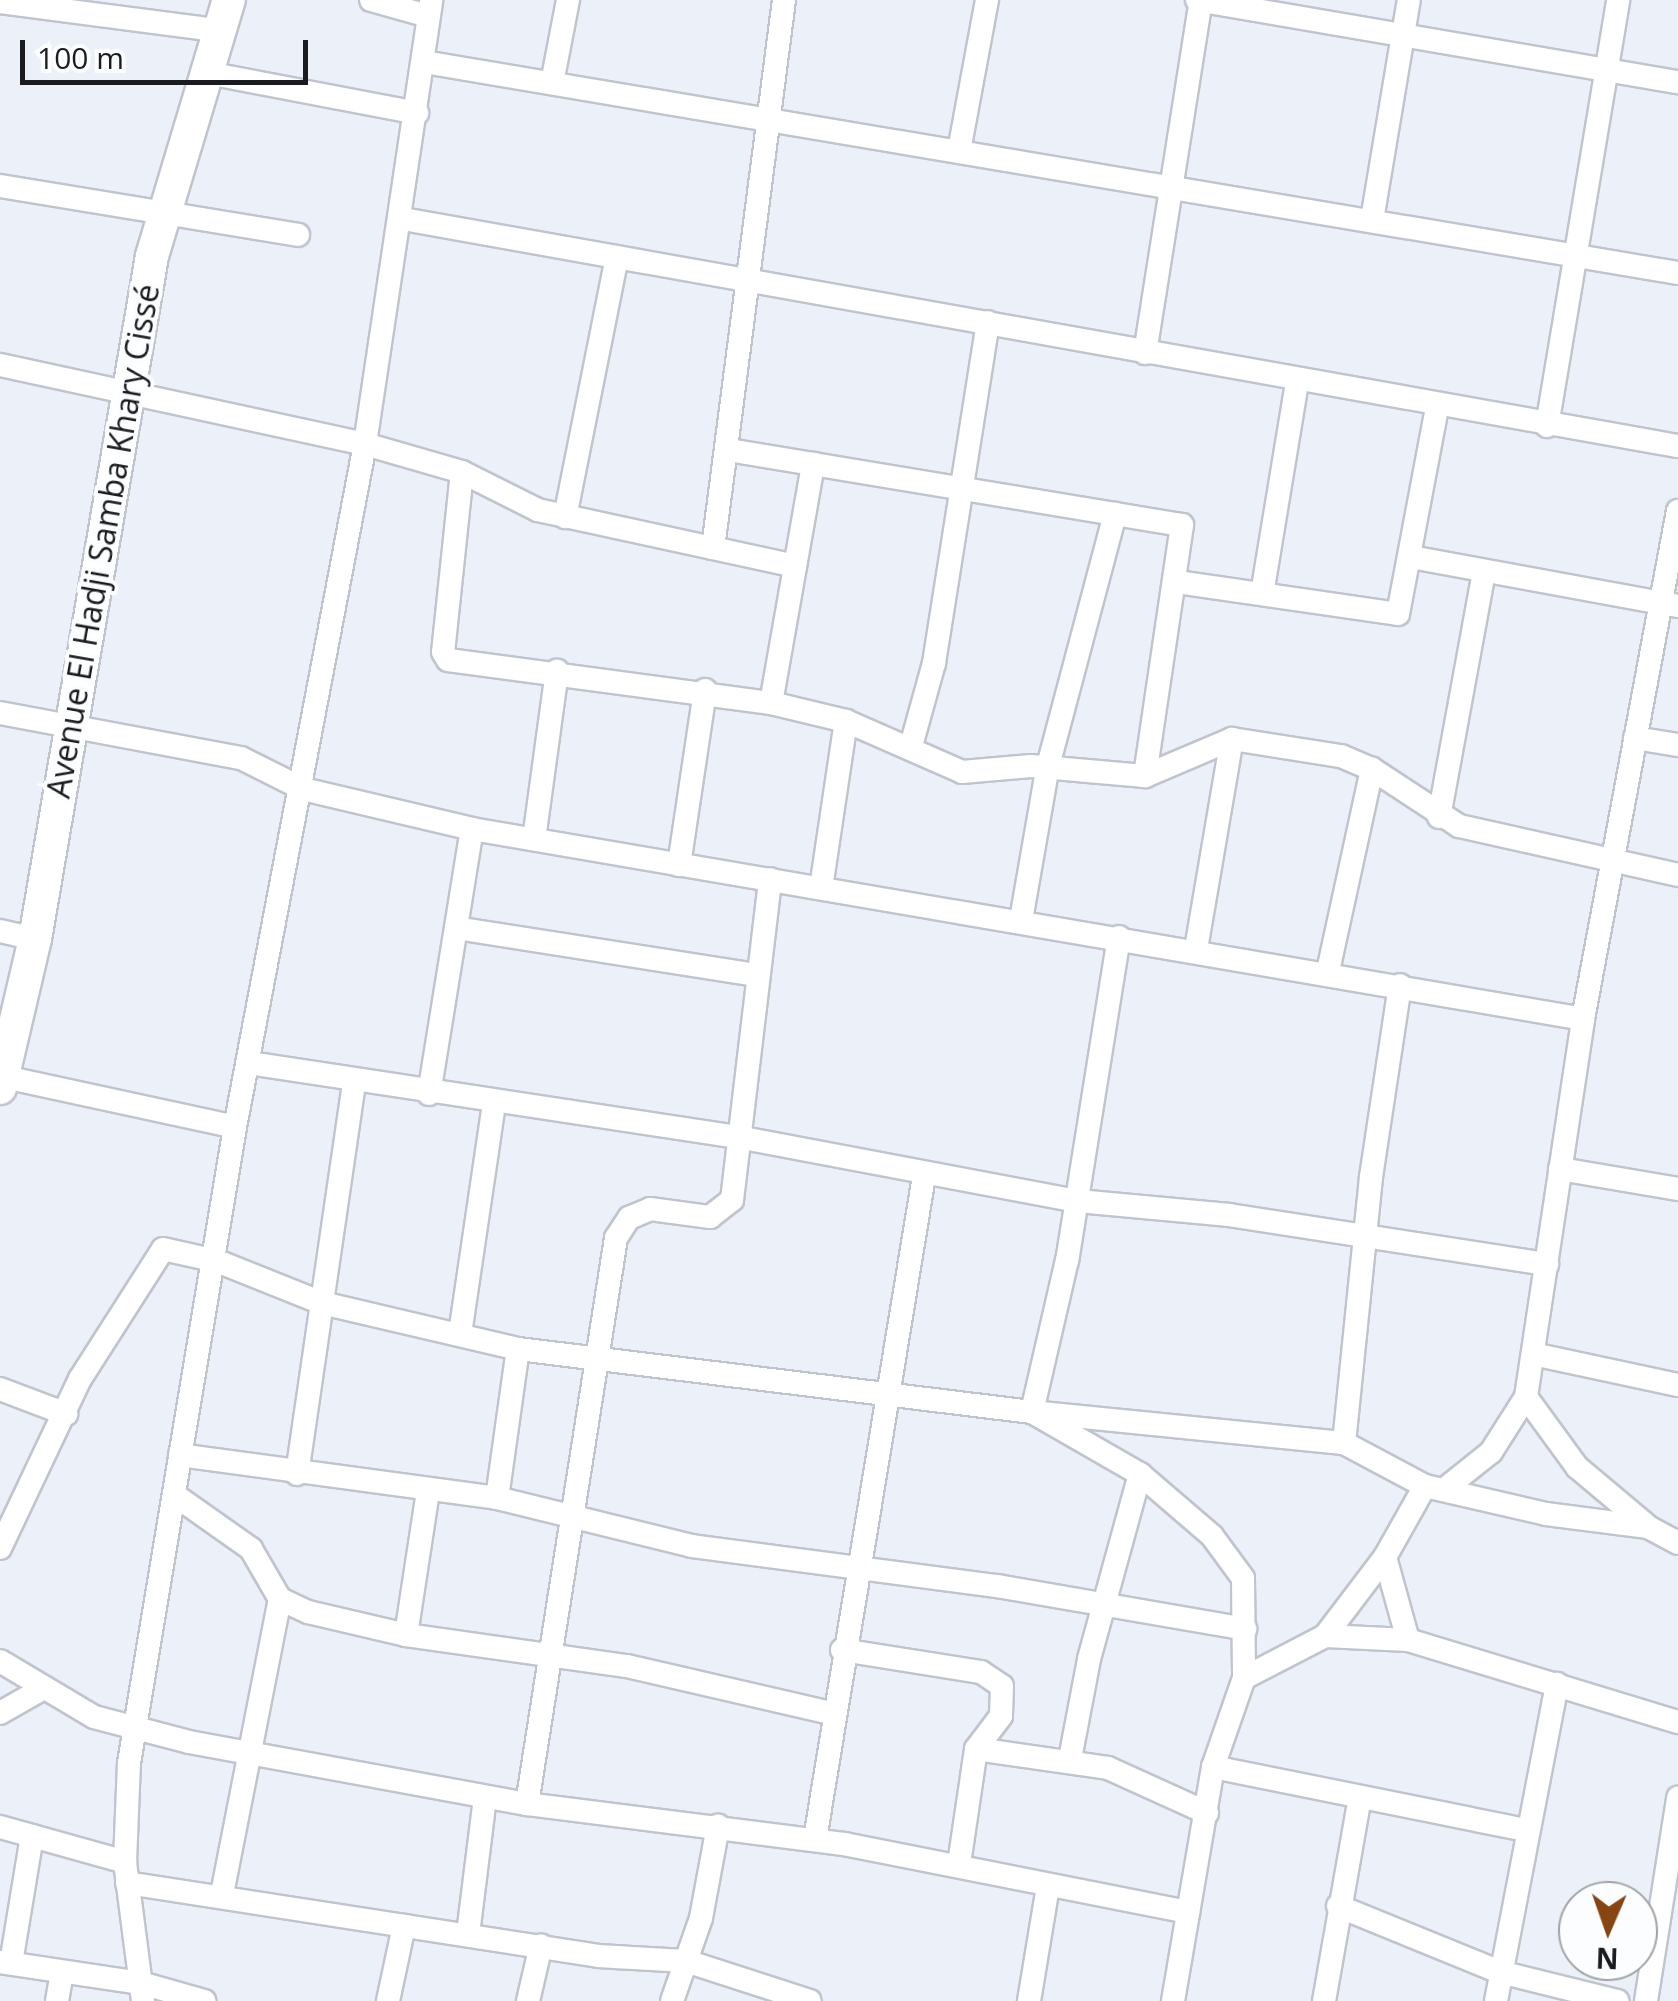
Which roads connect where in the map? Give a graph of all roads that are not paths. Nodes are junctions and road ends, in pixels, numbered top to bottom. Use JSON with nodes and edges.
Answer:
{"nodes":[{"id":1,"x":371,"y":0,"type":"edge"},
{"id":2,"x":568,"y":0,"type":"edge"},
{"id":3,"x":784,"y":0,"type":"edge"},
{"id":4,"x":987,"y":0,"type":"edge"},
{"id":5,"x":1200,"y":0,"type":"edge"},
{"id":6,"x":1409,"y":0,"type":"edge"},
{"id":7,"x":1618,"y":0,"type":"edge"},
{"id":8,"x":0,"y":2,"type":"edge"},
{"id":9,"x":102,"y":7,"type":"edge"},
{"id":10,"x":430,"y":8,"type":"edge"},
{"id":11,"x":226,"y":16,"type":"edge"},
{"id":12,"x":1403,"y":36,"type":"junction"},
{"id":13,"x":424,"y":62,"type":"junction"},
{"id":14,"x":1606,"y":71,"type":"junction"},
{"id":15,"x":208,"y":73,"type":"junction"},
{"id":16,"x":1678,"y":82,"type":"edge"},
{"id":17,"x":552,"y":83,"type":"junction"},
{"id":18,"x":418,"y":113,"type":"junction"},
{"id":19,"x":766,"y":117,"type":"junction"},
{"id":20,"x":959,"y":152,"type":"junction"},
{"id":21,"x":0,"y":186,"type":"edge"},
{"id":22,"x":1171,"y":188,"type":"junction"},
{"id":23,"x":166,"y":211,"type":"junction"},
{"id":24,"x":402,"y":220,"type":"junction"},
{"id":25,"x":1372,"y":220,"type":"junction"},
{"id":26,"x":298,"y":235,"type":"dead end"},
{"id":27,"x":617,"y":257,"type":"junction"},
{"id":28,"x":1579,"y":257,"type":"junction"},
{"id":29,"x":1678,"y":273,"type":"edge"},
{"id":30,"x":745,"y":279,"type":"junction"},
{"id":31,"x":988,"y":322,"type":"junction"},
{"id":32,"x":1145,"y":353,"type":"junction"},
{"id":33,"x":0,"y":365,"type":"edge"},
{"id":34,"x":1297,"y":382,"type":"junction"},
{"id":35,"x":130,"y":394,"type":"junction"},
{"id":36,"x":1437,"y":408,"type":"junction"},
{"id":37,"x":1548,"y":426,"type":"junction"},
{"id":38,"x":366,"y":444,"type":"junction"},
{"id":39,"x":1678,"y":446,"type":"edge"},
{"id":40,"x":728,"y":450,"type":"junction"},
{"id":41,"x":813,"y":464,"type":"junction"},
{"id":42,"x":462,"y":472,"type":"junction"},
{"id":43,"x":959,"y":488,"type":"junction"},
{"id":44,"x":1678,"y":511,"type":"edge"},
{"id":45,"x":1115,"y":514,"type":"junction"},
{"id":46,"x":565,"y":517,"type":"junction"},
{"id":47,"x":713,"y":548,"type":"junction"},
{"id":48,"x":1411,"y":557,"type":"junction"},
{"id":49,"x":795,"y":566,"type":"junction"},
{"id":50,"x":1484,"y":571,"type":"junction"},
{"id":51,"x":1177,"y":582,"type":"junction"},
{"id":52,"x":1262,"y":594,"type":"junction"},
{"id":53,"x":1669,"y":604,"type":"edge"},
{"id":54,"x":557,"y":672,"type":"junction"},
{"id":55,"x":705,"y":690,"type":"junction"},
{"id":56,"x":771,"y":704,"type":"junction"},
{"id":57,"x":0,"y":713,"type":"edge"},
{"id":58,"x":846,"y":721,"type":"junction"},
{"id":59,"x":71,"y":728,"type":"junction"},
{"id":60,"x":1636,"y":738,"type":"junction"},
{"id":61,"x":1232,"y":739,"type":"junction"},
{"id":62,"x":1678,"y":745,"type":"edge"},
{"id":63,"x":911,"y":746,"type":"junction"},
{"id":64,"x":1048,"y":766,"type":"junction"},
{"id":65,"x":1372,"y":768,"type":"junction"},
{"id":66,"x":1145,"y":776,"type":"junction"},
{"id":67,"x":302,"y":789,"type":"junction"},
{"id":68,"x":1439,"y":817,"type":"junction"},
{"id":69,"x":472,"y":829,"type":"junction"},
{"id":70,"x":534,"y":840,"type":"junction"},
{"id":71,"x":679,"y":864,"type":"junction"},
{"id":72,"x":1612,"y":865,"type":"junction"},
{"id":73,"x":1678,"y":874,"type":"edge"},
{"id":74,"x":770,"y":880,"type":"junction"},
{"id":75,"x":821,"y":888,"type":"junction"},
{"id":76,"x":1021,"y":920,"type":"junction"},
{"id":77,"x":456,"y":928,"type":"junction"},
{"id":78,"x":0,"y":931,"type":"edge"},
{"id":79,"x":1119,"y":936,"type":"junction"},
{"id":80,"x":34,"y":939,"type":"junction"},
{"id":81,"x":1196,"y":949,"type":"junction"},
{"id":82,"x":1328,"y":972,"type":"junction"},
{"id":83,"x":756,"y":975,"type":"junction"},
{"id":84,"x":1400,"y":985,"type":"junction"},
{"id":85,"x":1583,"y":1020,"type":"junction"},
{"id":86,"x":249,"y":1064,"type":"junction"},
{"id":87,"x":1,"y":1080,"type":"edge"},
{"id":88,"x":354,"y":1082,"type":"junction"},
{"id":89,"x":429,"y":1094,"type":"junction"},
{"id":90,"x":494,"y":1104,"type":"junction"},
{"id":91,"x":235,"y":1126,"type":"junction"},
{"id":92,"x":738,"y":1137,"type":"junction"},
{"id":93,"x":1560,"y":1169,"type":"junction"},
{"id":94,"x":924,"y":1176,"type":"junction"},
{"id":95,"x":1678,"y":1189,"type":"edge"},
{"id":96,"x":1078,"y":1202,"type":"junction"},
{"id":97,"x":1365,"y":1237,"type":"junction"},
{"id":98,"x":217,"y":1261,"type":"junction"},
{"id":99,"x":1546,"y":1264,"type":"junction"},
{"id":100,"x":322,"y":1303,"type":"junction"},
{"id":101,"x":460,"y":1334,"type":"junction"},
{"id":102,"x":518,"y":1349,"type":"junction"},
{"id":103,"x":1532,"y":1354,"type":"junction"},
{"id":104,"x":600,"y":1362,"type":"junction"},
{"id":105,"x":1678,"y":1385,"type":"edge"},
{"id":106,"x":0,"y":1389,"type":"edge"},
{"id":107,"x":888,"y":1395,"type":"junction"},
{"id":108,"x":1526,"y":1397,"type":"junction"},
{"id":109,"x":1032,"y":1412,"type":"junction"},
{"id":110,"x":66,"y":1414,"type":"junction"},
{"id":111,"x":1344,"y":1444,"type":"junction"},
{"id":112,"x":180,"y":1455,"type":"junction"},
{"id":113,"x":298,"y":1474,"type":"junction"},
{"id":114,"x":1140,"y":1474,"type":"junction"},
{"id":115,"x":1436,"y":1487,"type":"junction"},
{"id":116,"x":428,"y":1491,"type":"junction"},
{"id":117,"x":176,"y":1496,"type":"junction"},
{"id":118,"x":497,"y":1498,"type":"junction"},
{"id":119,"x":575,"y":1521,"type":"junction"},
{"id":120,"x":1648,"y":1526,"type":"junction"},
{"id":121,"x":1678,"y":1542,"type":"edge"},
{"id":122,"x":0,"y":1548,"type":"edge"},
{"id":123,"x":1385,"y":1557,"type":"junction"},
{"id":124,"x":855,"y":1567,"type":"junction"},
{"id":125,"x":280,"y":1599,"type":"junction"},
{"id":126,"x":1106,"y":1602,"type":"junction"},
{"id":127,"x":1245,"y":1629,"type":"junction"},
{"id":128,"x":406,"y":1635,"type":"junction"},
{"id":129,"x":1325,"y":1636,"type":"junction"},
{"id":130,"x":1408,"y":1640,"type":"junction"},
{"id":131,"x":842,"y":1650,"type":"junction"},
{"id":132,"x":552,"y":1654,"type":"junction"},
{"id":133,"x":0,"y":1661,"type":"edge"},
{"id":134,"x":1244,"y":1678,"type":"junction"},
{"id":135,"x":1557,"y":1684,"type":"junction"},
{"id":136,"x":44,"y":1688,"type":"junction"},
{"id":137,"x":831,"y":1712,"type":"junction"},
{"id":138,"x":0,"y":1713,"type":"edge"},
{"id":139,"x":1678,"y":1722,"type":"edge"},
{"id":140,"x":135,"y":1730,"type":"junction"},
{"id":141,"x":976,"y":1750,"type":"junction"},
{"id":142,"x":246,"y":1753,"type":"junction"},
{"id":143,"x":1070,"y":1759,"type":"junction"},
{"id":144,"x":1213,"y":1767,"type":"junction"},
{"id":145,"x":484,"y":1796,"type":"junction"},
{"id":146,"x":1360,"y":1797,"type":"junction"},
{"id":147,"x":1678,"y":1798,"type":"edge"},
{"id":148,"x":527,"y":1804,"type":"junction"},
{"id":149,"x":1207,"y":1813,"type":"junction"},
{"id":150,"x":718,"y":1826,"type":"junction"},
{"id":151,"x":0,"y":1828,"type":"edge"},
{"id":152,"x":1526,"y":1830,"type":"junction"},
{"id":153,"x":32,"y":1836,"type":"junction"},
{"id":154,"x":815,"y":1839,"type":"junction"},
{"id":155,"x":1673,"y":1857,"type":"edge"},
{"id":156,"x":959,"y":1864,"type":"junction"},
{"id":157,"x":126,"y":1872,"type":"junction"},
{"id":158,"x":1048,"y":1886,"type":"junction"},
{"id":159,"x":222,"y":1894,"type":"junction"},
{"id":160,"x":1338,"y":1906,"type":"junction"},
{"id":161,"x":1188,"y":1912,"type":"junction"},
{"id":162,"x":404,"y":1926,"type":"junction"},
{"id":163,"x":468,"y":1934,"type":"junction"},
{"id":164,"x":541,"y":1945,"type":"junction"},
{"id":165,"x":686,"y":1961,"type":"junction"},
{"id":166,"x":5,"y":1963,"type":"edge"},
{"id":167,"x":62,"y":1972,"type":"junction"},
{"id":168,"x":1500,"y":1972,"type":"junction"},
{"id":169,"x":142,"y":1992,"type":"edge"},
{"id":170,"x":57,"y":2001,"type":"edge"},
{"id":171,"x":204,"y":2001,"type":"edge"},
{"id":172,"x":388,"y":2001,"type":"edge"},
{"id":173,"x":528,"y":2001,"type":"edge"},
{"id":174,"x":672,"y":2001,"type":"edge"},
{"id":175,"x":810,"y":2001,"type":"edge"},
{"id":176,"x":1029,"y":2001,"type":"edge"},
{"id":177,"x":1173,"y":2001,"type":"edge"},
{"id":178,"x":1324,"y":2001,"type":"edge"},
{"id":179,"x":1496,"y":2001,"type":"edge"},
{"id":180,"x":1616,"y":2001,"type":"edge"},
{"id":181,"x":1646,"y":2001,"type":"edge"}],
"edges":[{"from":1,"to":10,"type":"street"},
{"from":2,"to":17,"type":"street"},
{"from":3,"to":19,"type":"street"},
{"from":4,"to":20,"type":"street"},
{"from":5,"to":12,"type":"street"},
{"from":5,"to":22,"type":"street"},
{"from":6,"to":12,"type":"street"},
{"from":7,"to":14,"type":"street"},
{"from":8,"to":9,"type":"street"},
{"from":9,"to":11,"type":"street"},
{"from":10,"to":13,"type":"street"},
{"from":11,"to":15,"type":"street","name":"Avenue El Hadji Samba Khary Cissé"},
{"from":12,"to":14,"type":"street"},
{"from":12,"to":25,"type":"street"},
{"from":13,"to":17,"type":"street"},
{"from":13,"to":18,"type":"street"},
{"from":14,"to":16,"type":"street"},
{"from":14,"to":28,"type":"street"},
{"from":15,"to":18,"type":"street"},
{"from":15,"to":23,"type":"street","name":"Avenue El Hadji Samba Khary Cissé"},
{"from":17,"to":19,"type":"street"},
{"from":18,"to":24,"type":"street"},
{"from":19,"to":20,"type":"street"},
{"from":19,"to":30,"type":"street"},
{"from":20,"to":22,"type":"street"},
{"from":21,"to":23,"type":"street"},
{"from":22,"to":25,"type":"street"},
{"from":22,"to":32,"type":"street"},
{"from":23,"to":26,"type":"street"},
{"from":23,"to":35,"type":"street","name":"Avenue El Hadji Samba Khary Cissé"},
{"from":24,"to":27,"type":"street"},
{"from":24,"to":38,"type":"street"},
{"from":25,"to":28,"type":"street"},
{"from":27,"to":30,"type":"street"},
{"from":27,"to":46,"type":"street"},
{"from":28,"to":29,"type":"street"},
{"from":28,"to":37,"type":"street"},
{"from":30,"to":31,"type":"street"},
{"from":30,"to":40,"type":"street"},
{"from":31,"to":32,"type":"street"},
{"from":31,"to":43,"type":"street"},
{"from":32,"to":34,"type":"street"},
{"from":33,"to":35,"type":"street"},
{"from":34,"to":36,"type":"street"},
{"from":34,"to":52,"type":"street"},
{"from":35,"to":38,"type":"street"},
{"from":35,"to":59,"type":"street","name":"Avenue El Hadji Samba Khary Cissé"},
{"from":36,"to":37,"type":"street"},
{"from":36,"to":48,"type":"street"},
{"from":37,"to":39,"type":"street"},
{"from":38,"to":42,"type":"street"},
{"from":38,"to":67,"type":"street"},
{"from":40,"to":41,"type":"street"},
{"from":40,"to":47,"type":"street"},
{"from":41,"to":43,"type":"street"},
{"from":41,"to":49,"type":"street"},
{"from":42,"to":46,"type":"street"},
{"from":42,"to":54,"type":"street"},
{"from":43,"to":45,"type":"street"},
{"from":43,"to":63,"type":"street"},
{"from":44,"to":53,"type":"street"},
{"from":45,"to":51,"type":"street"},
{"from":45,"to":64,"type":"street"},
{"from":46,"to":47,"type":"street"},
{"from":47,"to":49,"type":"street"},
{"from":48,"to":50,"type":"street"},
{"from":48,"to":52,"type":"street"},
{"from":49,"to":56,"type":"street"},
{"from":50,"to":53,"type":"street"},
{"from":50,"to":68,"type":"street"},
{"from":51,"to":52,"type":"street"},
{"from":51,"to":66,"type":"street"},
{"from":53,"to":60,"type":"street"},
{"from":54,"to":55,"type":"street"},
{"from":54,"to":70,"type":"street"},
{"from":55,"to":56,"type":"street"},
{"from":55,"to":71,"type":"street"},
{"from":56,"to":58,"type":"street"},
{"from":57,"to":59,"type":"street"},
{"from":58,"to":63,"type":"street"},
{"from":58,"to":75,"type":"street"},
{"from":59,"to":67,"type":"street"},
{"from":59,"to":80,"type":"street","name":"Avenue El Hadji Samba Khary Cissé"},
{"from":60,"to":62,"type":"street"},
{"from":60,"to":72,"type":"street"},
{"from":61,"to":65,"type":"street"},
{"from":61,"to":66,"type":"street"},
{"from":61,"to":81,"type":"street"},
{"from":63,"to":64,"type":"street"},
{"from":64,"to":66,"type":"street"},
{"from":64,"to":76,"type":"street"},
{"from":65,"to":68,"type":"street"},
{"from":65,"to":82,"type":"street"},
{"from":67,"to":69,"type":"street"},
{"from":67,"to":86,"type":"street"},
{"from":68,"to":72,"type":"street"},
{"from":69,"to":70,"type":"street"},
{"from":69,"to":77,"type":"street"},
{"from":70,"to":71,"type":"street"},
{"from":71,"to":74,"type":"street"},
{"from":72,"to":73,"type":"street"},
{"from":72,"to":85,"type":"street"},
{"from":74,"to":75,"type":"street"},
{"from":74,"to":83,"type":"street"},
{"from":75,"to":76,"type":"street"},
{"from":76,"to":79,"type":"street"},
{"from":77,"to":83,"type":"street"},
{"from":77,"to":89,"type":"street"},
{"from":78,"to":80,"type":"street"},
{"from":79,"to":81,"type":"street"},
{"from":79,"to":96,"type":"street"},
{"from":80,"to":87,"type":"street","name":"Avenue El Hadji Samba Khary Cissé"},
{"from":81,"to":82,"type":"street"},
{"from":82,"to":84,"type":"street"},
{"from":83,"to":92,"type":"street"},
{"from":84,"to":85,"type":"street"},
{"from":84,"to":97,"type":"street"},
{"from":85,"to":93,"type":"street"},
{"from":86,"to":88,"type":"street"},
{"from":86,"to":91,"type":"street"},
{"from":87,"to":91,"type":"street"},
{"from":88,"to":89,"type":"street"},
{"from":88,"to":100,"type":"street"},
{"from":89,"to":90,"type":"street"},
{"from":90,"to":92,"type":"street"},
{"from":90,"to":101,"type":"street"},
{"from":91,"to":98,"type":"street"},
{"from":92,"to":94,"type":"street"},
{"from":92,"to":104,"type":"street"},
{"from":93,"to":95,"type":"street"},
{"from":93,"to":99,"type":"street"},
{"from":94,"to":96,"type":"street"},
{"from":94,"to":107,"type":"street"},
{"from":96,"to":97,"type":"street"},
{"from":96,"to":109,"type":"street"},
{"from":97,"to":99,"type":"street"},
{"from":97,"to":111,"type":"street"},
{"from":98,"to":100,"type":"street"},
{"from":98,"to":110,"type":"street"},
{"from":98,"to":112,"type":"street"},
{"from":99,"to":103,"type":"street"},
{"from":100,"to":101,"type":"street"},
{"from":100,"to":113,"type":"street"},
{"from":101,"to":102,"type":"street"},
{"from":102,"to":104,"type":"street"},
{"from":102,"to":118,"type":"street"},
{"from":103,"to":105,"type":"street"},
{"from":103,"to":108,"type":"street"},
{"from":104,"to":107,"type":"street"},
{"from":104,"to":119,"type":"street"},
{"from":106,"to":110,"type":"street"},
{"from":107,"to":109,"type":"street"},
{"from":107,"to":124,"type":"street"},
{"from":108,"to":115,"type":"street"},
{"from":108,"to":120,"type":"street"},
{"from":109,"to":111,"type":"street"},
{"from":109,"to":114,"type":"street"},
{"from":110,"to":122,"type":"street"},
{"from":111,"to":115,"type":"street"},
{"from":112,"to":113,"type":"street"},
{"from":112,"to":117,"type":"street"},
{"from":113,"to":116,"type":"street"},
{"from":114,"to":126,"type":"street"},
{"from":114,"to":127,"type":"street"},
{"from":115,"to":120,"type":"street"},
{"from":115,"to":123,"type":"street"},
{"from":116,"to":118,"type":"street"},
{"from":116,"to":128,"type":"street"},
{"from":117,"to":125,"type":"street"},
{"from":117,"to":140,"type":"street"},
{"from":118,"to":119,"type":"street"},
{"from":119,"to":124,"type":"street"},
{"from":119,"to":132,"type":"street"},
{"from":120,"to":121,"type":"street"},
{"from":123,"to":129,"type":"street"},
{"from":123,"to":130,"type":"street"},
{"from":124,"to":126,"type":"street"},
{"from":124,"to":131,"type":"street"},
{"from":125,"to":128,"type":"street"},
{"from":125,"to":142,"type":"street"},
{"from":126,"to":127,"type":"street"},
{"from":126,"to":143,"type":"street"},
{"from":127,"to":134,"type":"street"},
{"from":128,"to":132,"type":"street"},
{"from":129,"to":130,"type":"street"},
{"from":129,"to":134,"type":"street"},
{"from":130,"to":135,"type":"street"},
{"from":131,"to":137,"type":"street"},
{"from":131,"to":141,"type":"street"},
{"from":132,"to":137,"type":"street"},
{"from":132,"to":148,"type":"street"},
{"from":133,"to":136,"type":"street"},
{"from":134,"to":144,"type":"street"},
{"from":135,"to":139,"type":"street"},
{"from":135,"to":152,"type":"street"},
{"from":136,"to":138,"type":"street"},
{"from":136,"to":140,"type":"street"},
{"from":137,"to":154,"type":"street"},
{"from":140,"to":142,"type":"street"},
{"from":140,"to":157,"type":"street"},
{"from":141,"to":143,"type":"street"},
{"from":141,"to":156,"type":"street"},
{"from":142,"to":145,"type":"street"},
{"from":142,"to":159,"type":"street"},
{"from":143,"to":149,"type":"street"},
{"from":144,"to":146,"type":"street"},
{"from":144,"to":149,"type":"street"},
{"from":145,"to":148,"type":"street"},
{"from":145,"to":163,"type":"street"},
{"from":146,"to":152,"type":"street"},
{"from":146,"to":160,"type":"street"},
{"from":147,"to":155,"type":"street"},
{"from":148,"to":150,"type":"street"},
{"from":149,"to":161,"type":"street"},
{"from":150,"to":154,"type":"street"},
{"from":150,"to":165,"type":"street"},
{"from":151,"to":153,"type":"street"},
{"from":152,"to":168,"type":"street"},
{"from":153,"to":157,"type":"street"},
{"from":153,"to":166,"type":"street"},
{"from":154,"to":156,"type":"street"},
{"from":155,"to":181,"type":"street"},
{"from":156,"to":158,"type":"street"},
{"from":157,"to":159,"type":"street"},
{"from":157,"to":169,"type":"street"},
{"from":158,"to":161,"type":"street"},
{"from":158,"to":176,"type":"street"},
{"from":159,"to":162,"type":"street"},
{"from":160,"to":168,"type":"street"},
{"from":160,"to":178,"type":"street"},
{"from":161,"to":177,"type":"street"},
{"from":162,"to":163,"type":"street"},
{"from":162,"to":172,"type":"street"},
{"from":163,"to":164,"type":"street"},
{"from":164,"to":165,"type":"street"},
{"from":164,"to":173,"type":"street"},
{"from":165,"to":174,"type":"street"},
{"from":165,"to":175,"type":"street"},
{"from":166,"to":167,"type":"street"},
{"from":167,"to":169,"type":"street"},
{"from":167,"to":170,"type":"street"},
{"from":168,"to":179,"type":"street"},
{"from":168,"to":180,"type":"street"},
{"from":169,"to":171,"type":"street"}]}
